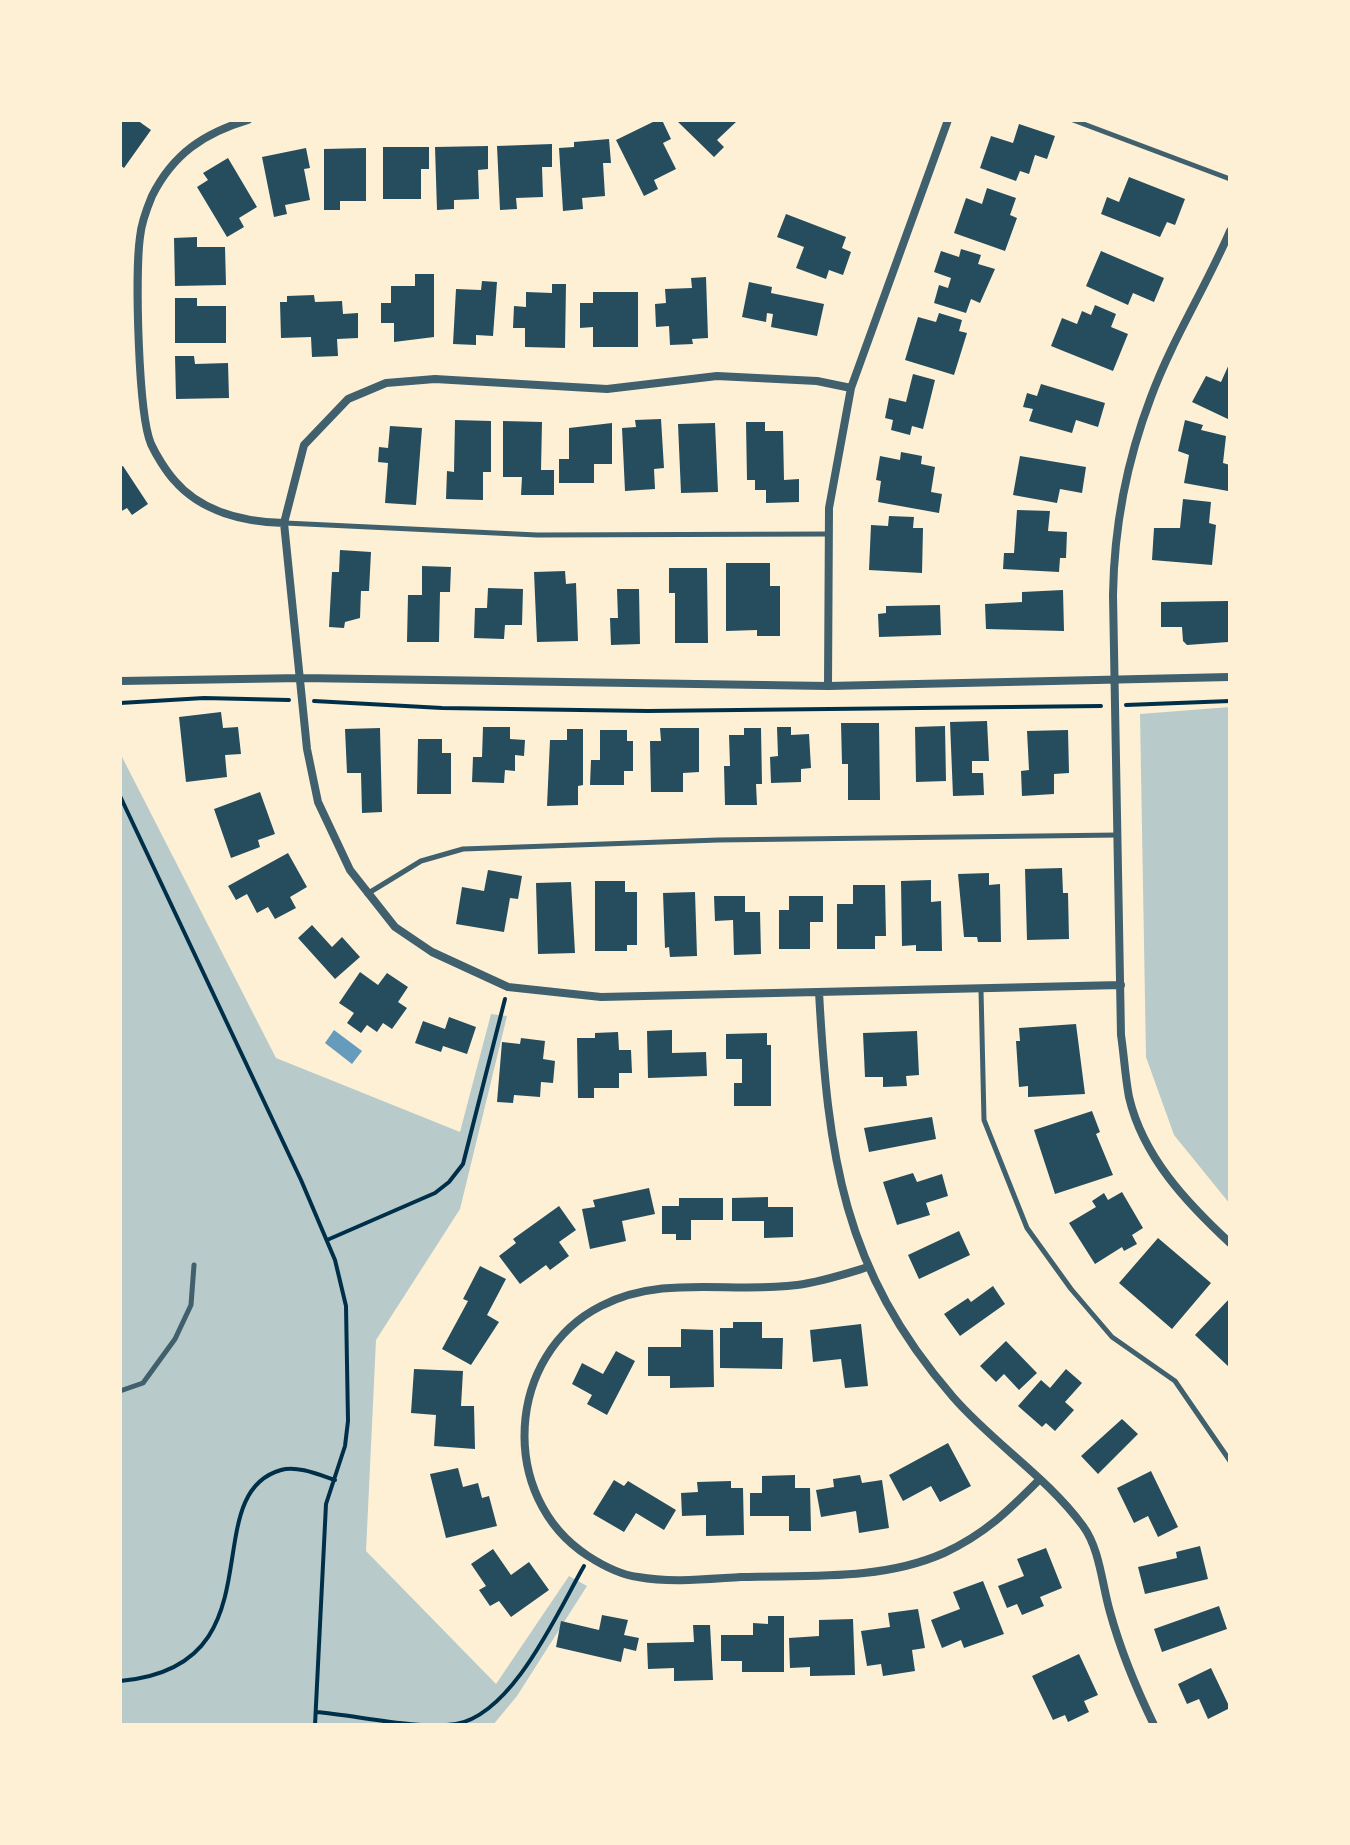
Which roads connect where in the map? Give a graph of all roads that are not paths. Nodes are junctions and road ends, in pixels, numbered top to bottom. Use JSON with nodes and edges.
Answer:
{"nodes":[{"id":1,"x":248,"y":120,"type":"edge"},
{"id":2,"x":948,"y":120,"type":"edge"},
{"id":3,"x":1073,"y":120,"type":"edge"},
{"id":4,"x":1230,"y":179,"type":"edge"},
{"id":5,"x":1230,"y":231,"type":"edge"},
{"id":6,"x":851,"y":388,"type":"junction"},
{"id":7,"x":284,"y":523,"type":"junction"},
{"id":8,"x":829,"y":534,"type":"junction"},
{"id":9,"x":1230,"y":677,"type":"edge"},
{"id":10,"x":302,"y":678,"type":"junction"},
{"id":11,"x":1116,"y":678,"type":"junction"},
{"id":12,"x":120,"y":681,"type":"edge"},
{"id":13,"x":828,"y":686,"type":"junction"},
{"id":14,"x":1118,"y":835,"type":"junction"},
{"id":15,"x":366,"y":894,"type":"junction"},
{"id":16,"x":1121,"y":985,"type":"junction"},
{"id":17,"x":981,"y":990,"type":"junction"},
{"id":18,"x":819,"y":992,"type":"junction"},
{"id":19,"x":1230,"y":1243,"type":"edge"},
{"id":20,"x":194,"y":1265,"type":"dead end"},
{"id":21,"x":868,"y":1267,"type":"junction"},
{"id":22,"x":120,"y":1391,"type":"edge"},
{"id":23,"x":1230,"y":1461,"type":"edge"},
{"id":24,"x":1039,"y":1480,"type":"junction"},
{"id":25,"x":1154,"y":1725,"type":"edge"}],
"edges":[{"from":1,"to":7,"type":"street"},
{"from":2,"to":6,"type":"street"},
{"from":3,"to":4,"type":"lane"},
{"from":5,"to":11,"type":"street"},
{"from":6,"to":7,"type":"street"},
{"from":6,"to":8,"type":"street"},
{"from":7,"to":8,"type":"lane"},
{"from":7,"to":10,"type":"street"},
{"from":8,"to":13,"type":"street"},
{"from":9,"to":11,"type":"street"},
{"from":10,"to":12,"type":"street"},
{"from":10,"to":13,"type":"street"},
{"from":10,"to":15,"type":"street"},
{"from":11,"to":13,"type":"street"},
{"from":11,"to":14,"type":"street"},
{"from":14,"to":15,"type":"lane"},
{"from":14,"to":16,"type":"street"},
{"from":15,"to":18,"type":"street"},
{"from":16,"to":17,"type":"street"},
{"from":16,"to":19,"type":"street"},
{"from":17,"to":18,"type":"street"},
{"from":17,"to":23,"type":"lane"},
{"from":18,"to":21,"type":"street"},
{"from":20,"to":22,"type":"lane"},
{"from":21,"to":24,"type":"street"},
{"from":21,"to":24,"type":"street"},
{"from":24,"to":25,"type":"street"}]}
